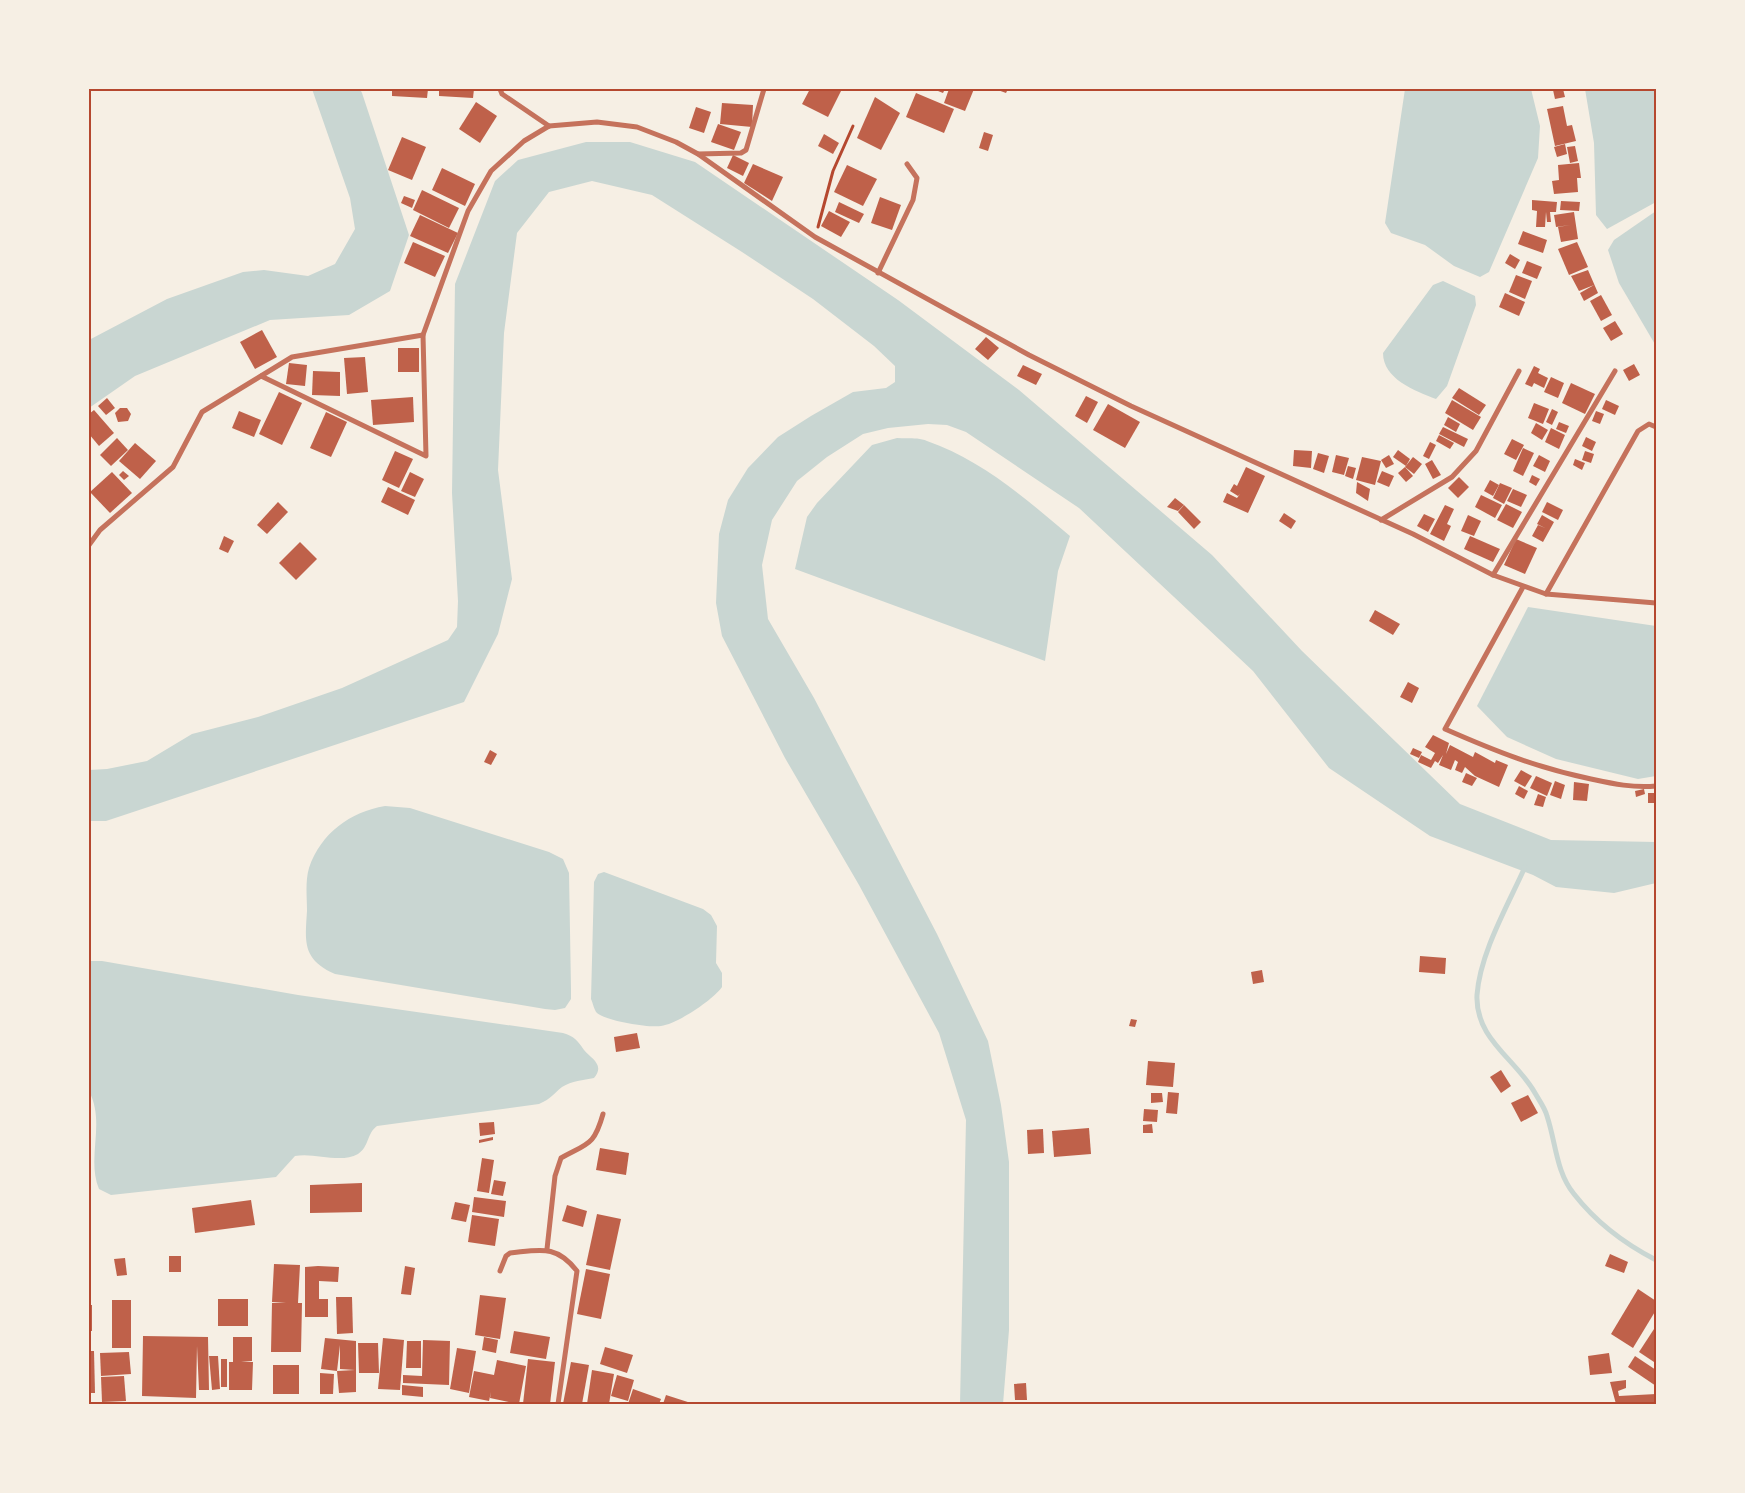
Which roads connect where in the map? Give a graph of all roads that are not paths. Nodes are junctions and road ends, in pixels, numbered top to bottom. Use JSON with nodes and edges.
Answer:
{"nodes":[{"id":1,"x":500,"y":89,"type":"edge"},
{"id":2,"x":764,"y":89,"type":"edge"},
{"id":3,"x":549,"y":126,"type":"junction"},
{"id":4,"x":698,"y":154,"type":"junction"},
{"id":5,"x":907,"y":164,"type":"dead end"},
{"id":6,"x":878,"y":273,"type":"junction"},
{"id":7,"x":423,"y":335,"type":"junction"},
{"id":8,"x":1519,"y":371,"type":"dead end"},
{"id":9,"x":1615,"y":371,"type":"dead end"},
{"id":10,"x":262,"y":376,"type":"junction"},
{"id":11,"x":1656,"y":426,"type":"edge"},
{"id":12,"x":1381,"y":520,"type":"junction"},
{"id":13,"x":89,"y":545,"type":"edge"},
{"id":14,"x":1493,"y":575,"type":"junction"},
{"id":15,"x":1523,"y":587,"type":"junction"},
{"id":16,"x":1546,"y":594,"type":"junction"},
{"id":17,"x":1656,"y":603,"type":"edge"},
{"id":18,"x":1656,"y":786,"type":"edge"},
{"id":19,"x":603,"y":1114,"type":"dead end"},
{"id":20,"x":547,"y":1249,"type":"junction"},
{"id":21,"x":500,"y":1271,"type":"dead end"},
{"id":22,"x":558,"y":1404,"type":"edge"}],
"edges":[{"from":1,"to":3,"type":"street"},
{"from":2,"to":4,"type":"street"},
{"from":3,"to":4,"type":"street"},
{"from":3,"to":7,"type":"street"},
{"from":4,"to":6,"type":"street"},
{"from":5,"to":6,"type":"street"},
{"from":6,"to":12,"type":"street"},
{"from":7,"to":10,"type":"street"},
{"from":7,"to":10,"type":"street"},
{"from":8,"to":12,"type":"street"},
{"from":9,"to":14,"type":"street"},
{"from":10,"to":13,"type":"street"},
{"from":11,"to":16,"type":"street"},
{"from":12,"to":14,"type":"street"},
{"from":14,"to":15,"type":"street"},
{"from":15,"to":16,"type":"street"},
{"from":15,"to":18,"type":"street"},
{"from":16,"to":17,"type":"street"},
{"from":19,"to":20,"type":"street"},
{"from":20,"to":21,"type":"street"},
{"from":20,"to":22,"type":"street"}]}
